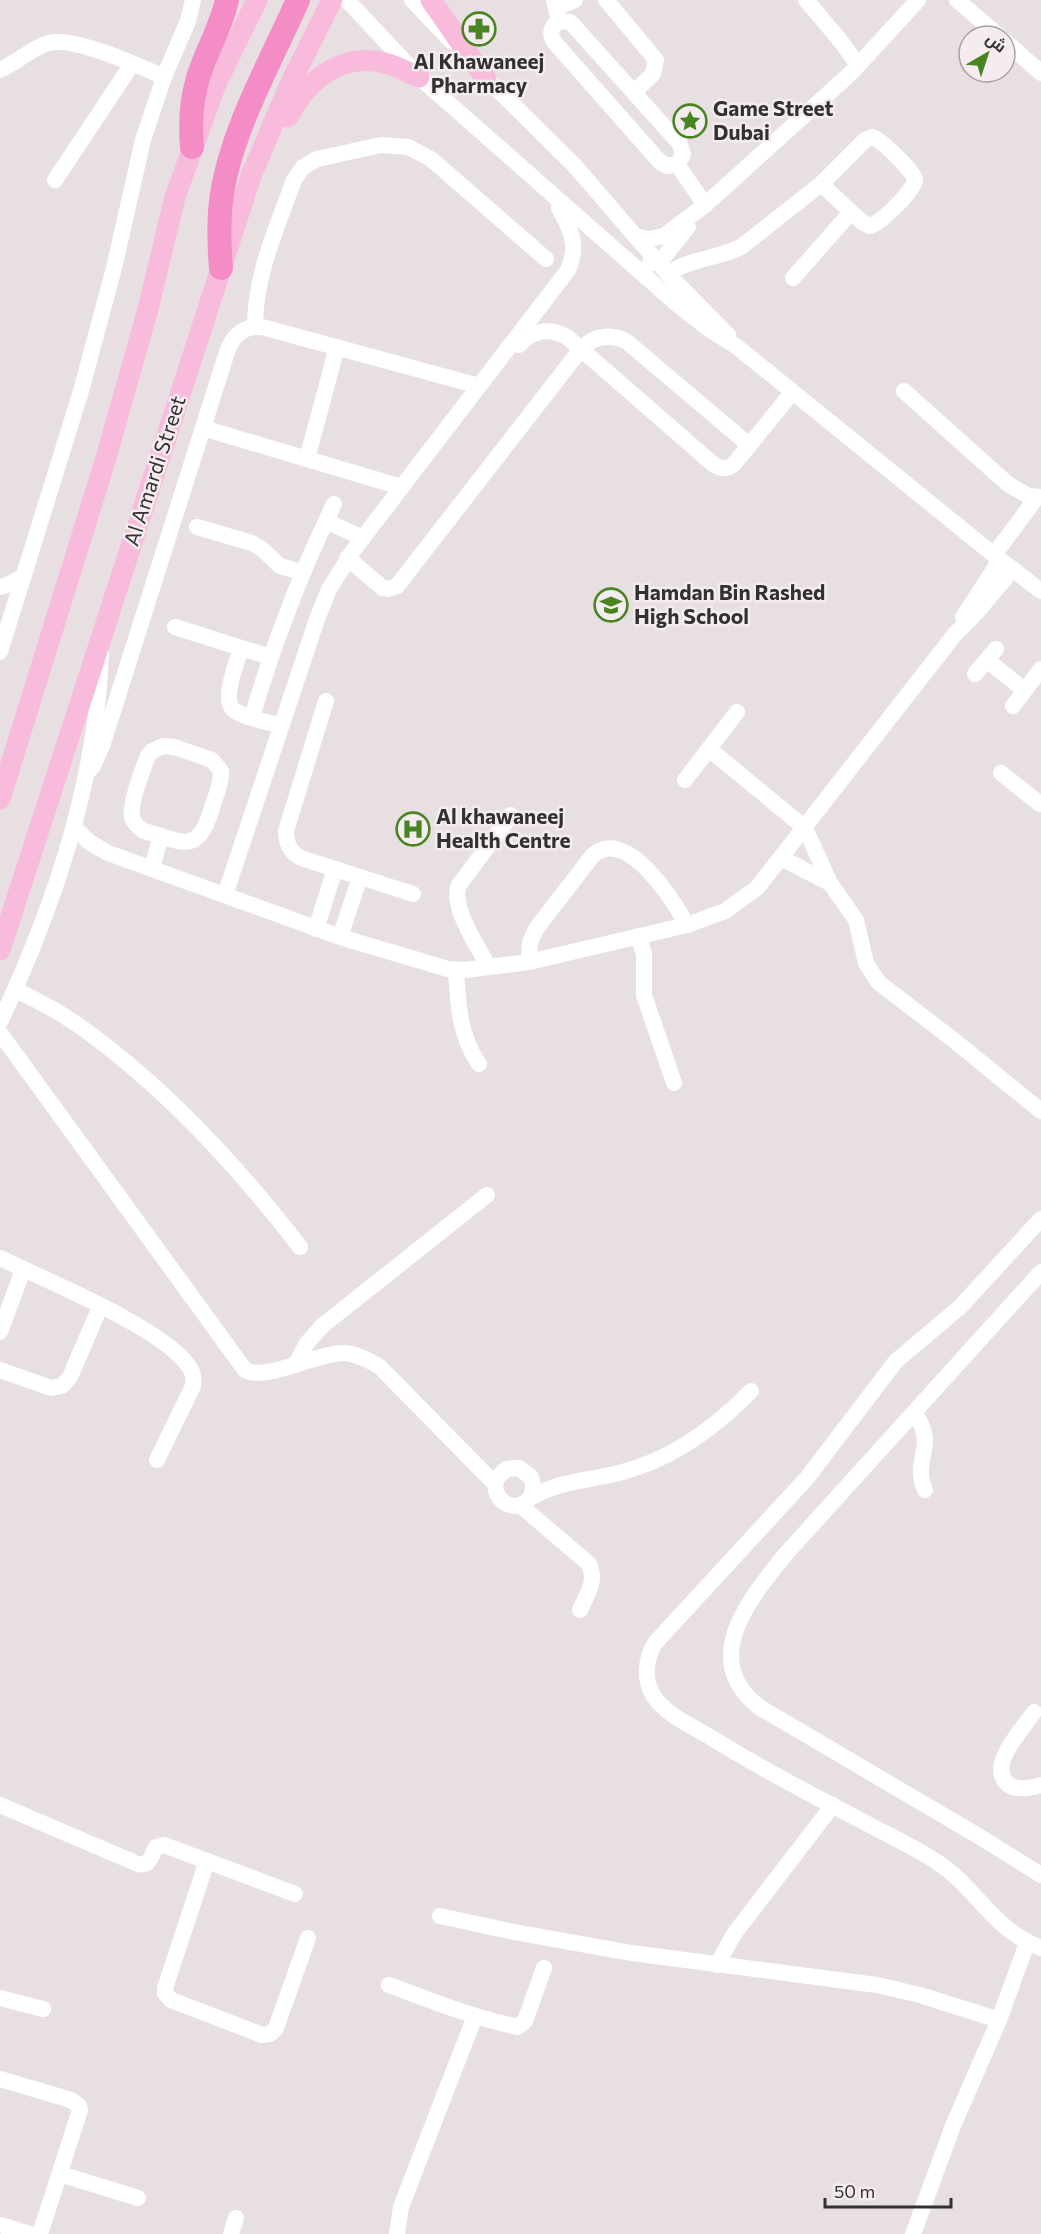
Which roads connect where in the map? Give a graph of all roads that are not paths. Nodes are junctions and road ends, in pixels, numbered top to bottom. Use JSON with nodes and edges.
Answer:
{"nodes":[{"id":1,"x":193,"y":0,"type":"edge"},
{"id":2,"x":227,"y":0,"type":"edge"},
{"id":3,"x":257,"y":0,"type":"edge"},
{"id":4,"x":298,"y":0,"type":"edge"},
{"id":5,"x":332,"y":0,"type":"edge"},
{"id":6,"x":347,"y":0,"type":"edge"},
{"id":7,"x":412,"y":0,"type":"edge"},
{"id":8,"x":431,"y":0,"type":"edge"},
{"id":9,"x":575,"y":0,"type":"edge"},
{"id":10,"x":606,"y":0,"type":"edge"},
{"id":11,"x":806,"y":0,"type":"edge"},
{"id":12,"x":918,"y":0,"type":"edge"},
{"id":13,"x":961,"y":1,"type":"edge"},
{"id":14,"x":557,"y":10,"type":"edge"},
{"id":15,"x":986,"y":24,"type":"edge"},
{"id":16,"x":1017,"y":52,"type":"edge"},
{"id":17,"x":132,"y":64,"type":"junction"},
{"id":18,"x":858,"y":66,"type":"junction"},
{"id":19,"x":0,"y":70,"type":"edge"},
{"id":20,"x":1041,"y":73,"type":"edge"},
{"id":21,"x":164,"y":77,"type":"junction"},
{"id":22,"x":419,"y":77,"type":"junction"},
{"id":23,"x":486,"y":79,"type":"junction"},
{"id":24,"x":634,"y":92,"type":"junction"},
{"id":25,"x":454,"y":109,"type":"junction"},
{"id":26,"x":192,"y":147,"type":"junction"},
{"id":27,"x":677,"y":164,"type":"junction"},
{"id":28,"x":252,"y":173,"type":"junction"},
{"id":29,"x":55,"y":180,"type":"dead end"},
{"id":30,"x":821,"y":184,"type":"junction"},
{"id":31,"x":554,"y":198,"type":"junction"},
{"id":32,"x":705,"y":205,"type":"junction"},
{"id":33,"x":851,"y":212,"type":"junction"},
{"id":34,"x":635,"y":236,"type":"junction"},
{"id":35,"x":546,"y":259,"type":"dead end"},
{"id":36,"x":221,"y":268,"type":"junction"},
{"id":37,"x":663,"y":268,"type":"junction"},
{"id":38,"x":793,"y":278,"type":"dead end"},
{"id":39,"x":255,"y":326,"type":"junction"},
{"id":40,"x":736,"y":346,"type":"junction"},
{"id":41,"x":337,"y":347,"type":"junction"},
{"id":42,"x":581,"y":349,"type":"junction"},
{"id":43,"x":494,"y":368,"type":"junction"},
{"id":44,"x":479,"y":386,"type":"junction"},
{"id":45,"x":788,"y":390,"type":"junction"},
{"id":46,"x":904,"y":391,"type":"dead end"},
{"id":47,"x":203,"y":428,"type":"junction"},
{"id":48,"x":753,"y":439,"type":"junction"},
{"id":49,"x":307,"y":459,"type":"junction"},
{"id":50,"x":401,"y":487,"type":"junction"},
{"id":51,"x":1039,"y":497,"type":"edge"},
{"id":52,"x":334,"y":504,"type":"dead end"},
{"id":53,"x":326,"y":521,"type":"junction"},
{"id":54,"x":197,"y":527,"type":"dead end"},
{"id":55,"x":363,"y":538,"type":"junction"},
{"id":56,"x":347,"y":558,"type":"junction"},
{"id":57,"x":1002,"y":562,"type":"junction"},
{"id":58,"x":302,"y":572,"type":"junction"},
{"id":59,"x":24,"y":576,"type":"junction"},
{"id":60,"x":0,"y":587,"type":"edge"},
{"id":61,"x":1041,"y":591,"type":"edge"},
{"id":62,"x":0,"y":603,"type":"edge"},
{"id":63,"x":9,"y":623,"type":"junction"},
{"id":64,"x":175,"y":627,"type":"dead end"},
{"id":65,"x":102,"y":634,"type":"junction"},
{"id":66,"x":241,"y":648,"type":"junction"},
{"id":67,"x":0,"y":652,"type":"edge"},
{"id":68,"x":270,"y":657,"type":"junction"},
{"id":69,"x":1041,"y":669,"type":"edge"},
{"id":70,"x":975,"y":674,"type":"dead end"},
{"id":71,"x":1024,"y":690,"type":"junction"},
{"id":72,"x":327,"y":701,"type":"dead end"},
{"id":73,"x":1013,"y":706,"type":"dead end"},
{"id":74,"x":737,"y":712,"type":"dead end"},
{"id":75,"x":252,"y":717,"type":"junction"},
{"id":76,"x":281,"y":726,"type":"junction"},
{"id":77,"x":17,"y":744,"type":"junction"},
{"id":78,"x":709,"y":749,"type":"junction"},
{"id":79,"x":0,"y":766,"type":"edge"},
{"id":80,"x":1001,"y":773,"type":"dead end"},
{"id":81,"x":86,"y":774,"type":"junction"},
{"id":82,"x":685,"y":780,"type":"dead end"},
{"id":83,"x":0,"y":799,"type":"edge"},
{"id":84,"x":1041,"y":803,"type":"edge"},
{"id":85,"x":511,"y":815,"type":"dead end"},
{"id":86,"x":1041,"y":816,"type":"edge"},
{"id":87,"x":74,"y":827,"type":"junction"},
{"id":88,"x":805,"y":828,"type":"junction"},
{"id":89,"x":161,"y":836,"type":"junction"},
{"id":90,"x":781,"y":858,"type":"junction"},
{"id":91,"x":152,"y":868,"type":"junction"},
{"id":92,"x":335,"y":869,"type":"junction"},
{"id":93,"x":360,"y":877,"type":"junction"},
{"id":94,"x":830,"y":883,"type":"junction"},
{"id":95,"x":413,"y":894,"type":"dead end"},
{"id":96,"x":225,"y":895,"type":"junction"},
{"id":97,"x":687,"y":925,"type":"junction"},
{"id":98,"x":316,"y":929,"type":"junction"},
{"id":99,"x":638,"y":936,"type":"junction"},
{"id":100,"x":340,"y":937,"type":"junction"},
{"id":101,"x":0,"y":950,"type":"edge"},
{"id":102,"x":529,"y":962,"type":"junction"},
{"id":103,"x":488,"y":966,"type":"junction"},
{"id":104,"x":456,"y":970,"type":"junction"},
{"id":105,"x":15,"y":990,"type":"junction"},
{"id":106,"x":0,"y":1022,"type":"edge"},
{"id":107,"x":0,"y":1033,"type":"edge"},
{"id":108,"x":479,"y":1064,"type":"dead end"},
{"id":109,"x":674,"y":1083,"type":"dead end"},
{"id":110,"x":1041,"y":1111,"type":"edge"},
{"id":111,"x":488,"y":1195,"type":"dead end"},
{"id":112,"x":1041,"y":1220,"type":"edge"},
{"id":113,"x":300,"y":1247,"type":"dead end"},
{"id":114,"x":0,"y":1258,"type":"edge"},
{"id":115,"x":23,"y":1270,"type":"junction"},
{"id":116,"x":1041,"y":1272,"type":"edge"},
{"id":117,"x":100,"y":1307,"type":"junction"},
{"id":118,"x":0,"y":1332,"type":"edge"},
{"id":119,"x":296,"y":1364,"type":"junction"},
{"id":120,"x":0,"y":1370,"type":"edge"},
{"id":121,"x":751,"y":1391,"type":"dead end"},
{"id":122,"x":914,"y":1413,"type":"junction"},
{"id":123,"x":157,"y":1460,"type":"dead end"},
{"id":124,"x":525,"y":1471,"type":"junction"},
{"id":125,"x":570,"y":1481,"type":"junction"},
{"id":126,"x":495,"y":1484,"type":"junction"},
{"id":127,"x":925,"y":1490,"type":"dead end"},
{"id":128,"x":525,"y":1502,"type":"junction"},
{"id":129,"x":580,"y":1610,"type":"dead end"},
{"id":130,"x":1034,"y":1712,"type":"dead end"},
{"id":131,"x":1041,"y":1785,"type":"edge"},
{"id":132,"x":0,"y":1805,"type":"edge"},
{"id":133,"x":833,"y":1806,"type":"junction"},
{"id":134,"x":207,"y":1861,"type":"junction"},
{"id":135,"x":1041,"y":1875,"type":"edge"},
{"id":136,"x":295,"y":1894,"type":"dead end"},
{"id":137,"x":440,"y":1916,"type":"dead end"},
{"id":138,"x":308,"y":1938,"type":"dead end"},
{"id":139,"x":1034,"y":1946,"type":"edge"},
{"id":140,"x":717,"y":1965,"type":"junction"},
{"id":141,"x":544,"y":1968,"type":"dead end"},
{"id":142,"x":389,"y":1985,"type":"dead end"},
{"id":143,"x":0,"y":1998,"type":"edge"},
{"id":144,"x":43,"y":2009,"type":"dead end"},
{"id":145,"x":475,"y":2016,"type":"junction"},
{"id":146,"x":999,"y":2020,"type":"junction"},
{"id":147,"x":0,"y":2079,"type":"edge"},
{"id":148,"x":60,"y":2174,"type":"junction"},
{"id":149,"x":138,"y":2198,"type":"dead end"},
{"id":150,"x":0,"y":2225,"type":"edge"},
{"id":151,"x":30,"y":2234,"type":"edge"},
{"id":152,"x":40,"y":2234,"type":"edge"},
{"id":153,"x":397,"y":2234,"type":"edge"},
{"id":154,"x":914,"y":2234,"type":"edge"}],
"edges":[{"from":1,"to":21,"type":"street"},
{"from":2,"to":26,"type":"highway"},
{"from":3,"to":26,"type":"main road"},
{"from":4,"to":36,"type":"highway"},
{"from":5,"to":28,"type":"main road","name":"Al Amardi Street"},
{"from":6,"to":22,"type":"street"},
{"from":7,"to":23,"type":"street"},
{"from":8,"to":23,"type":"main road"},
{"from":9,"to":14,"type":"street"},
{"from":10,"to":24,"type":"street"},
{"from":11,"to":18,"type":"street"},
{"from":12,"to":18,"type":"street"},
{"from":13,"to":15,"type":"street"},
{"from":14,"to":24,"type":"street"},
{"from":14,"to":27,"type":"street"},
{"from":16,"to":20,"type":"street"},
{"from":17,"to":19,"type":"street"},
{"from":17,"to":21,"type":"street"},
{"from":17,"to":29,"type":"street"},
{"from":18,"to":32,"type":"street"},
{"from":21,"to":59,"type":"street"},
{"from":22,"to":25,"type":"street"},
{"from":22,"to":28,"type":"main road"},
{"from":23,"to":34,"type":"street"},
{"from":24,"to":27,"type":"street"},
{"from":25,"to":31,"type":"street"},
{"from":25,"to":37,"type":"street"},
{"from":26,"to":77,"type":"main road"},
{"from":27,"to":32,"type":"street"},
{"from":28,"to":36,"type":"main road","name":"Al Amardi Street"},
{"from":30,"to":33,"type":"street"},
{"from":30,"to":33,"type":"street"},
{"from":30,"to":37,"type":"street"},
{"from":31,"to":40,"type":"street"},
{"from":31,"to":43,"type":"street"},
{"from":32,"to":34,"type":"street"},
{"from":32,"to":37,"type":"street"},
{"from":33,"to":38,"type":"street"},
{"from":34,"to":37,"type":"street"},
{"from":35,"to":39,"type":"street"},
{"from":36,"to":65,"type":"main road","name":"Al Amardi Street"},
{"from":37,"to":40,"type":"street"},
{"from":39,"to":41,"type":"street"},
{"from":39,"to":47,"type":"street"},
{"from":40,"to":45,"type":"street"},
{"from":41,"to":44,"type":"street"},
{"from":41,"to":49,"type":"street"},
{"from":42,"to":43,"type":"street"},
{"from":42,"to":48,"type":"street"},
{"from":42,"to":48,"type":"street"},
{"from":42,"to":56,"type":"street"},
{"from":43,"to":44,"type":"street"},
{"from":44,"to":50,"type":"street"},
{"from":45,"to":48,"type":"street"},
{"from":45,"to":57,"type":"street"},
{"from":46,"to":51,"type":"street"},
{"from":47,"to":49,"type":"street"},
{"from":47,"to":81,"type":"street"},
{"from":49,"to":50,"type":"street"},
{"from":50,"to":55,"type":"street"},
{"from":51,"to":57,"type":"street"},
{"from":52,"to":53,"type":"street"},
{"from":53,"to":55,"type":"street"},
{"from":53,"to":58,"type":"street"},
{"from":54,"to":58,"type":"street"},
{"from":55,"to":56,"type":"street"},
{"from":56,"to":76,"type":"street"},
{"from":57,"to":61,"type":"street"},
{"from":57,"to":88,"type":"street"},
{"from":58,"to":68,"type":"street"},
{"from":59,"to":60,"type":"street"},
{"from":59,"to":63,"type":"street"},
{"from":62,"to":63,"type":"street"},
{"from":63,"to":67,"type":"street"},
{"from":64,"to":66,"type":"street"},
{"from":65,"to":81,"type":"street"},
{"from":65,"to":101,"type":"main road","name":"Al Amardi Street"},
{"from":66,"to":68,"type":"street"},
{"from":66,"to":75,"type":"street"},
{"from":68,"to":75,"type":"street"},
{"from":69,"to":71,"type":"street"},
{"from":70,"to":71,"type":"street"},
{"from":71,"to":73,"type":"street"},
{"from":72,"to":92,"type":"street"},
{"from":74,"to":78,"type":"street"},
{"from":75,"to":76,"type":"street"},
{"from":76,"to":96,"type":"street"},
{"from":77,"to":79,"type":"main road"},
{"from":77,"to":83,"type":"main road"},
{"from":78,"to":82,"type":"street"},
{"from":78,"to":88,"type":"street"},
{"from":80,"to":84,"type":"street"},
{"from":81,"to":87,"type":"street"},
{"from":84,"to":86,"type":"street"},
{"from":85,"to":103,"type":"street"},
{"from":87,"to":91,"type":"street"},
{"from":87,"to":105,"type":"street"},
{"from":88,"to":90,"type":"street"},
{"from":88,"to":94,"type":"street"},
{"from":89,"to":89,"type":"street"},
{"from":89,"to":91,"type":"street"},
{"from":90,"to":94,"type":"street"},
{"from":90,"to":97,"type":"street"},
{"from":91,"to":96,"type":"street"},
{"from":92,"to":93,"type":"street"},
{"from":92,"to":98,"type":"street"},
{"from":93,"to":95,"type":"street"},
{"from":93,"to":100,"type":"street"},
{"from":94,"to":110,"type":"street"},
{"from":96,"to":98,"type":"street"},
{"from":97,"to":99,"type":"street"},
{"from":97,"to":102,"type":"street"},
{"from":98,"to":100,"type":"street"},
{"from":99,"to":102,"type":"street"},
{"from":99,"to":109,"type":"street"},
{"from":100,"to":104,"type":"street"},
{"from":102,"to":103,"type":"street"},
{"from":103,"to":104,"type":"street"},
{"from":104,"to":108,"type":"street"},
{"from":105,"to":106,"type":"street"},
{"from":105,"to":113,"type":"street"},
{"from":107,"to":119,"type":"street"},
{"from":111,"to":119,"type":"street"},
{"from":112,"to":133,"type":"street"},
{"from":114,"to":115,"type":"street"},
{"from":115,"to":117,"type":"street"},
{"from":115,"to":118,"type":"street"},
{"from":116,"to":122,"type":"street"},
{"from":117,"to":120,"type":"street"},
{"from":117,"to":123,"type":"street"},
{"from":119,"to":126,"type":"street"},
{"from":121,"to":125,"type":"street"},
{"from":122,"to":127,"type":"street"},
{"from":122,"to":135,"type":"street"},
{"from":124,"to":125,"type":"street"},
{"from":124,"to":126,"type":"street"},
{"from":124,"to":128,"type":"street"},
{"from":125,"to":128,"type":"street"},
{"from":126,"to":128,"type":"street"},
{"from":128,"to":129,"type":"street"},
{"from":130,"to":131,"type":"street"},
{"from":132,"to":134,"type":"street"},
{"from":133,"to":139,"type":"street"},
{"from":133,"to":140,"type":"street"},
{"from":134,"to":136,"type":"street"},
{"from":134,"to":138,"type":"street"},
{"from":137,"to":140,"type":"street"},
{"from":139,"to":146,"type":"street"},
{"from":140,"to":146,"type":"street"},
{"from":141,"to":145,"type":"street"},
{"from":142,"to":145,"type":"street"},
{"from":143,"to":144,"type":"street"},
{"from":145,"to":153,"type":"street"},
{"from":146,"to":154,"type":"street"},
{"from":147,"to":148,"type":"street"},
{"from":148,"to":149,"type":"street"},
{"from":148,"to":152,"type":"street"},
{"from":150,"to":151,"type":"street"}]}
